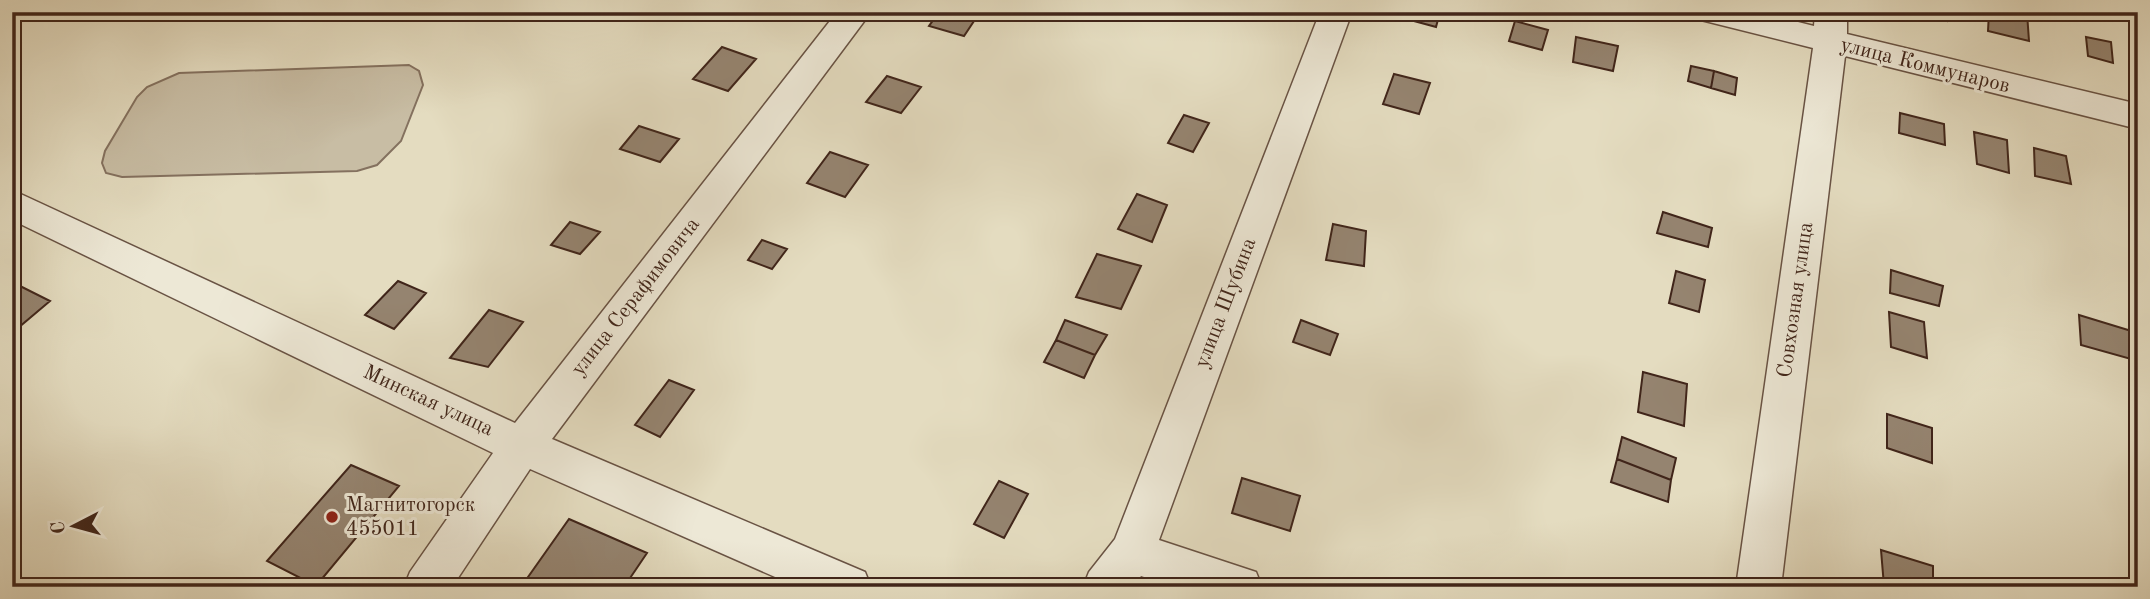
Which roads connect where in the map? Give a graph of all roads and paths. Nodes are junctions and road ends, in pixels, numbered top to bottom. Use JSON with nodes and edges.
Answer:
{"nodes":[{"id":1,"x":855,"y":12,"type":"edge"},
{"id":2,"x":1336,"y":12,"type":"edge"},
{"id":3,"x":1712,"y":12,"type":"edge"},
{"id":4,"x":1831,"y":28,"type":"edge"},
{"id":5,"x":2138,"y":117,"type":"edge"},
{"id":6,"x":12,"y":204,"type":"edge"},
{"id":7,"x":522,"y":446,"type":"junction"},
{"id":8,"x":1132,"y":552,"type":"junction"},
{"id":9,"x":426,"y":587,"type":"edge"},
{"id":10,"x":849,"y":587,"type":"edge"},
{"id":11,"x":1105,"y":587,"type":"edge"},
{"id":12,"x":1240,"y":587,"type":"edge"},
{"id":13,"x":1758,"y":587,"type":"edge"}],
"edges":[{"from":1,"to":7,"type":"street","name":"улица Серафимовича"},
{"from":2,"to":8,"type":"street","name":"улица Шубина"},
{"from":3,"to":4,"type":"street","name":"улица Коммунаров"},
{"from":4,"to":5,"type":"street","name":"улица Коммунаров"},
{"from":4,"to":13,"type":"street","name":"Совхозная улица"},
{"from":6,"to":7,"type":"street","name":"Минская улица"},
{"from":7,"to":9,"type":"street","name":"улица Серафимовича"},
{"from":7,"to":10,"type":"street","name":"Минская улица"},
{"from":8,"to":11,"type":"street","name":"улица Шубина"},
{"from":8,"to":12,"type":"street"}]}
